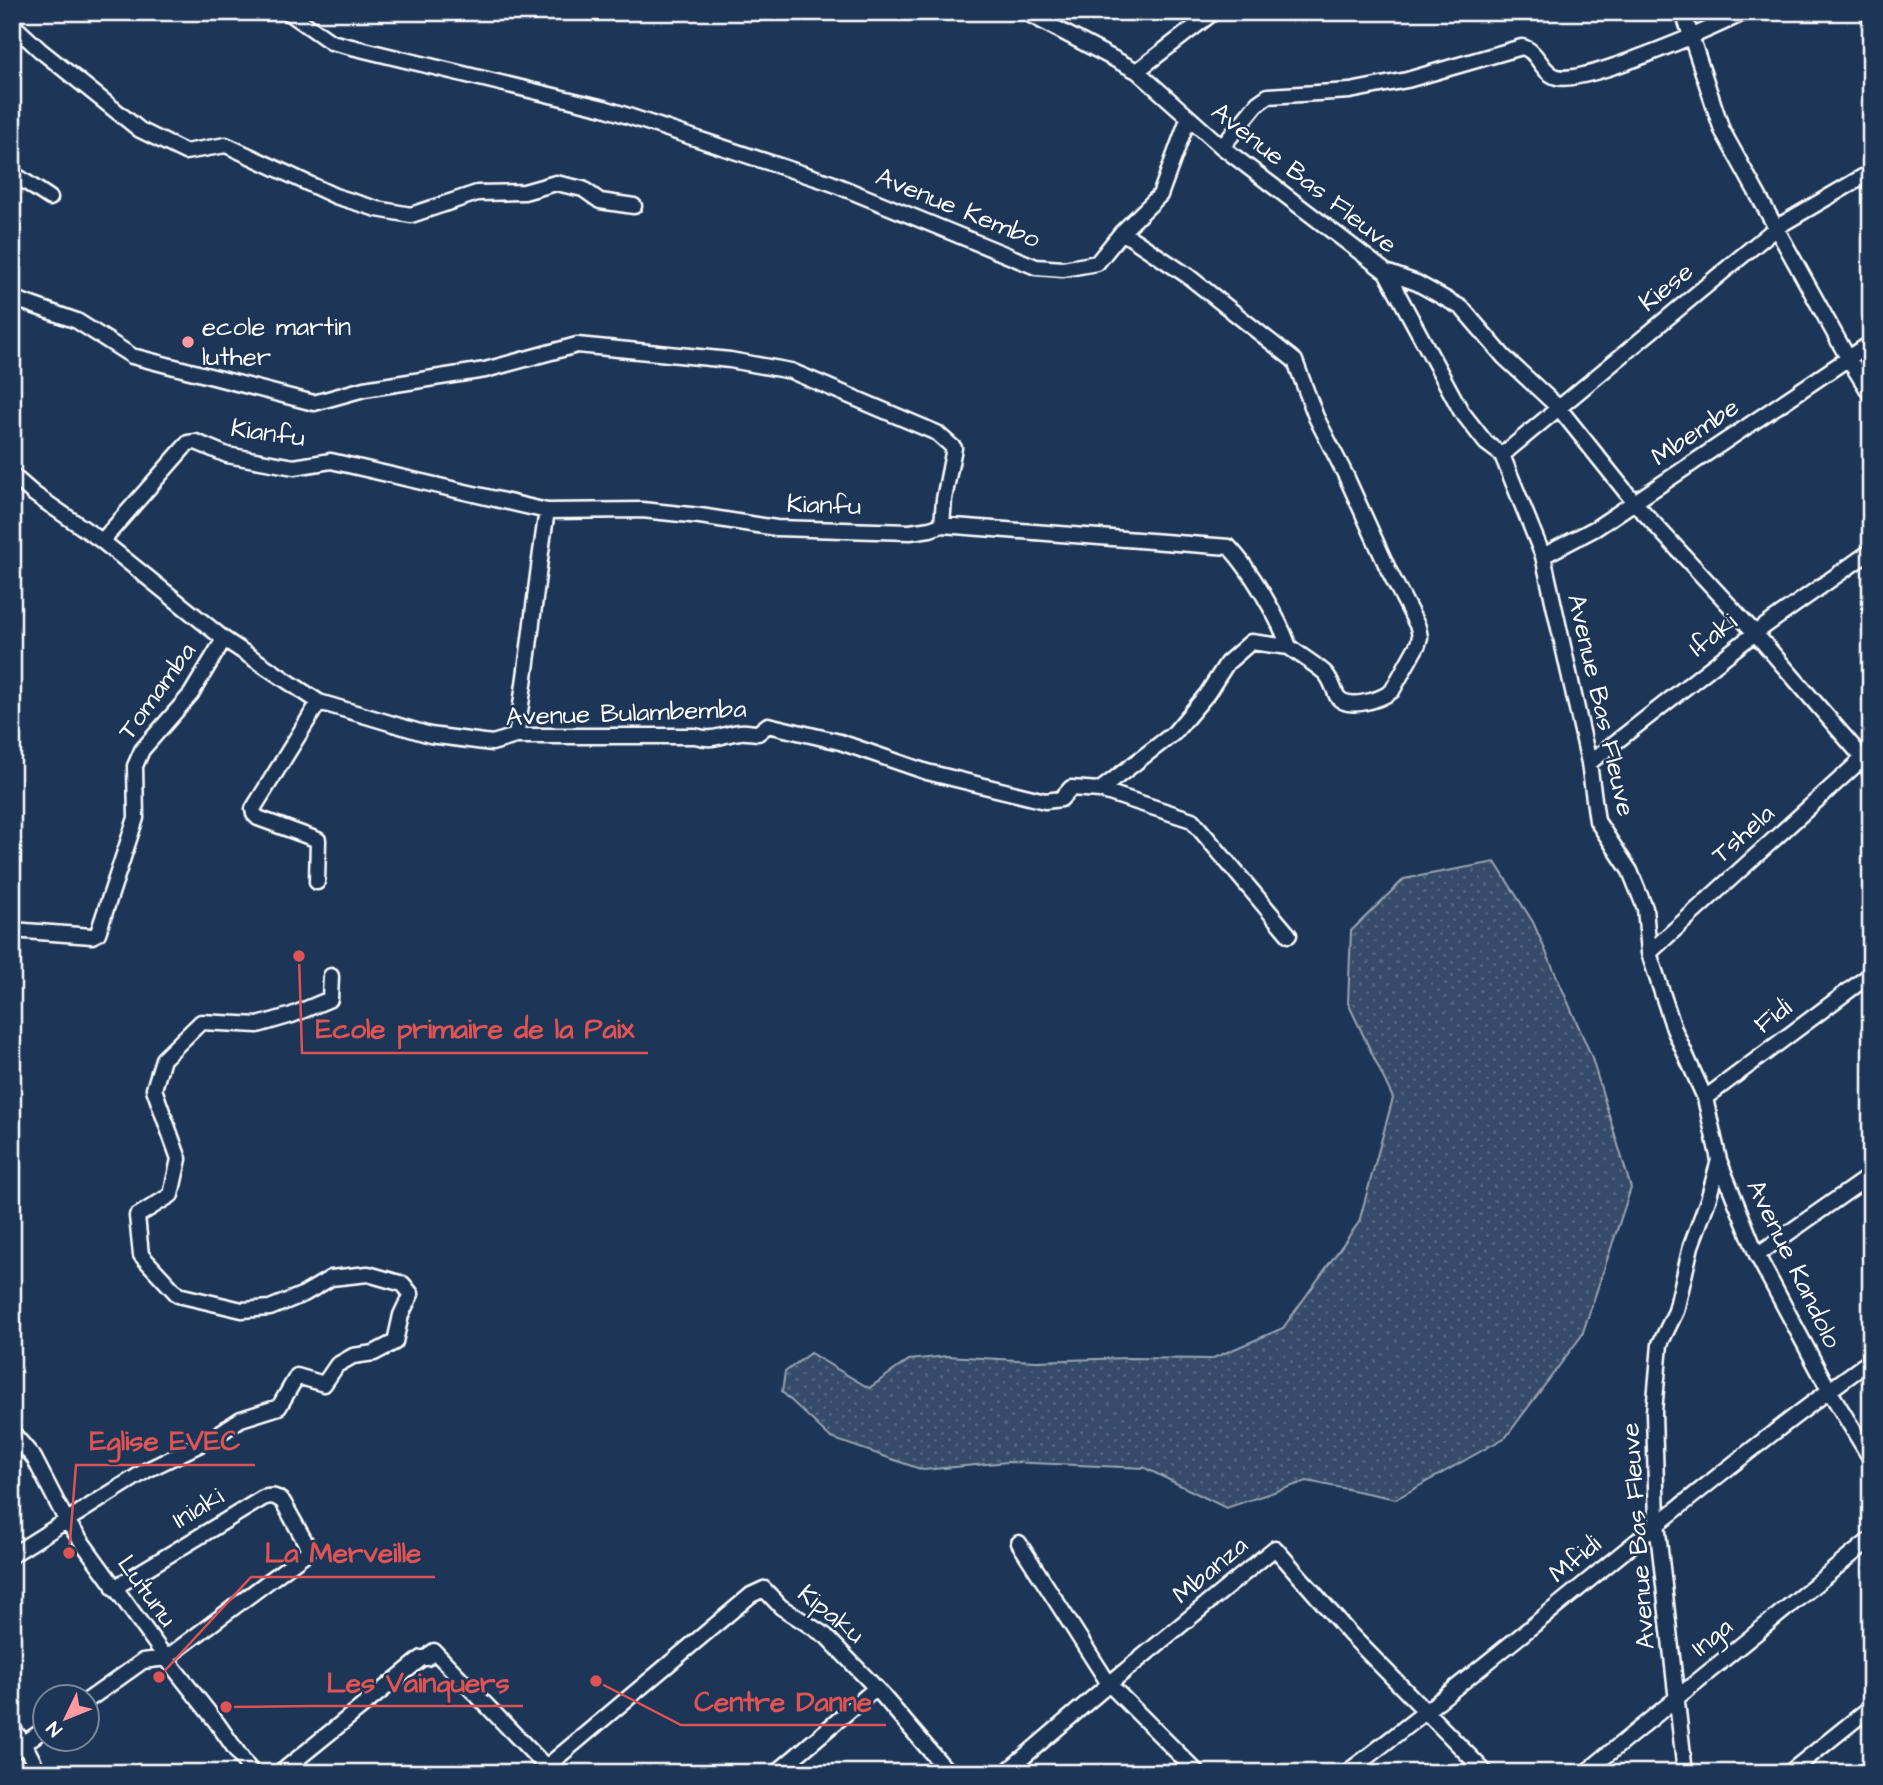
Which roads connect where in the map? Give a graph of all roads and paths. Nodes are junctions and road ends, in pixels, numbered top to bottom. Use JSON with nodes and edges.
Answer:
{"nodes":[{"id":1,"x":288,"y":12,"type":"edge"},
{"id":2,"x":1025,"y":12,"type":"edge"},
{"id":3,"x":1214,"y":12,"type":"edge"},
{"id":4,"x":1683,"y":12,"type":"edge"},
{"id":5,"x":1745,"y":12,"type":"edge"},
{"id":6,"x":1866,"y":12,"type":"edge"},
{"id":7,"x":1871,"y":16,"type":"edge"},
{"id":8,"x":12,"y":24,"type":"edge"},
{"id":9,"x":1693,"y":37,"type":"junction"},
{"id":10,"x":1137,"y":71,"type":"junction"},
{"id":11,"x":1188,"y":119,"type":"junction"},
{"id":12,"x":1222,"y":147,"type":"junction"},
{"id":13,"x":1871,"y":172,"type":"edge"},
{"id":14,"x":12,"y":173,"type":"edge"},
{"id":15,"x":50,"y":198,"type":"dead end"},
{"id":16,"x":634,"y":205,"type":"dead end"},
{"id":17,"x":1777,"y":227,"type":"junction"},
{"id":18,"x":1122,"y":232,"type":"junction"},
{"id":19,"x":1386,"y":272,"type":"junction"},
{"id":20,"x":12,"y":298,"type":"edge"},
{"id":21,"x":1871,"y":343,"type":"edge"},
{"id":22,"x":1848,"y":358,"type":"junction"},
{"id":23,"x":1871,"y":395,"type":"edge"},
{"id":24,"x":1558,"y":407,"type":"junction"},
{"id":25,"x":1502,"y":455,"type":"junction"},
{"id":26,"x":12,"y":475,"type":"edge"},
{"id":27,"x":1634,"y":502,"type":"junction"},
{"id":28,"x":547,"y":511,"type":"junction"},
{"id":29,"x":942,"y":525,"type":"junction"},
{"id":30,"x":102,"y":541,"type":"junction"},
{"id":31,"x":1871,"y":551,"type":"edge"},
{"id":32,"x":1543,"y":556,"type":"junction"},
{"id":33,"x":1755,"y":633,"type":"junction"},
{"id":34,"x":224,"y":639,"type":"junction"},
{"id":35,"x":1289,"y":647,"type":"junction"},
{"id":36,"x":319,"y":702,"type":"junction"},
{"id":37,"x":516,"y":736,"type":"junction"},
{"id":38,"x":1867,"y":755,"type":"edge"},
{"id":39,"x":1589,"y":763,"type":"junction"},
{"id":40,"x":1871,"y":773,"type":"edge"},
{"id":41,"x":1100,"y":790,"type":"junction"},
{"id":42,"x":317,"y":883,"type":"dead end"},
{"id":43,"x":12,"y":930,"type":"edge"},
{"id":44,"x":1289,"y":934,"type":"dead end"},
{"id":45,"x":1649,"y":953,"type":"junction"},
{"id":46,"x":1871,"y":974,"type":"edge"},
{"id":47,"x":331,"y":976,"type":"dead end"},
{"id":48,"x":1705,"y":1098,"type":"junction"},
{"id":49,"x":1719,"y":1160,"type":"junction"},
{"id":50,"x":1871,"y":1175,"type":"edge"},
{"id":51,"x":1757,"y":1255,"type":"junction"},
{"id":52,"x":1871,"y":1360,"type":"edge"},
{"id":53,"x":1829,"y":1390,"type":"junction"},
{"id":54,"x":12,"y":1432,"type":"edge"},
{"id":55,"x":1871,"y":1459,"type":"edge"},
{"id":56,"x":66,"y":1520,"type":"junction"},
{"id":57,"x":1657,"y":1523,"type":"junction"},
{"id":58,"x":1871,"y":1539,"type":"edge"},
{"id":59,"x":1018,"y":1544,"type":"dead end"},
{"id":60,"x":12,"y":1555,"type":"edge"},
{"id":61,"x":114,"y":1588,"type":"junction"},
{"id":62,"x":166,"y":1658,"type":"junction"},
{"id":63,"x":1109,"y":1684,"type":"junction"},
{"id":64,"x":876,"y":1688,"type":"junction"},
{"id":65,"x":102,"y":1690,"type":"edge"},
{"id":66,"x":1675,"y":1698,"type":"junction"},
{"id":67,"x":1871,"y":1707,"type":"edge"},
{"id":68,"x":1425,"y":1713,"type":"junction"},
{"id":69,"x":12,"y":1728,"type":"edge"},
{"id":70,"x":32,"y":1738,"type":"edge"},
{"id":71,"x":24,"y":1743,"type":"junction"},
{"id":72,"x":12,"y":1752,"type":"edge"},
{"id":73,"x":545,"y":1771,"type":"edge"},
{"id":74,"x":1793,"y":1772,"type":"edge"},
{"id":75,"x":39,"y":1773,"type":"edge"},
{"id":76,"x":252,"y":1773,"type":"edge"},
{"id":77,"x":280,"y":1773,"type":"edge"},
{"id":78,"x":776,"y":1773,"type":"edge"},
{"id":79,"x":949,"y":1773,"type":"edge"},
{"id":80,"x":1005,"y":1773,"type":"edge"},
{"id":81,"x":1198,"y":1773,"type":"edge"},
{"id":82,"x":1346,"y":1773,"type":"edge"},
{"id":83,"x":1486,"y":1773,"type":"edge"},
{"id":84,"x":1585,"y":1773,"type":"edge"},
{"id":85,"x":1685,"y":1773,"type":"edge"}],
"edges":[{"from":1,"to":18,"type":"street","name":"Avenue Kembo"},
{"from":2,"to":10,"type":"street","name":"Avenue Bas Fleuve"},
{"from":3,"to":10,"type":"street"},
{"from":4,"to":9,"type":"street"},
{"from":5,"to":9,"type":"street"},
{"from":6,"to":7,"type":"street"},
{"from":8,"to":16,"type":"street"},
{"from":9,"to":12,"type":"street"},
{"from":9,"to":17,"type":"street"},
{"from":10,"to":11,"type":"street","name":"Avenue Bas Fleuve"},
{"from":11,"to":12,"type":"street","name":"Avenue Bas Fleuve"},
{"from":11,"to":18,"type":"street","name":"Avenue Kembo"},
{"from":12,"to":19,"type":"street","name":"Avenue Bas Fleuve"},
{"from":13,"to":17,"type":"street","name":"Kiese"},
{"from":14,"to":15,"type":"street"},
{"from":17,"to":22,"type":"street"},
{"from":17,"to":24,"type":"street","name":"Kiese"},
{"from":18,"to":35,"type":"street"},
{"from":19,"to":24,"type":"street"},
{"from":19,"to":25,"type":"street","name":"Avenue Bas Fleuve"},
{"from":20,"to":29,"type":"street"},
{"from":21,"to":22,"type":"street","name":"Mbembe"},
{"from":22,"to":23,"type":"street"},
{"from":22,"to":27,"type":"street","name":"Mbembe"},
{"from":24,"to":25,"type":"street","name":"Kiese"},
{"from":24,"to":27,"type":"street"},
{"from":25,"to":32,"type":"street","name":"Avenue Bas Fleuve"},
{"from":26,"to":30,"type":"street","name":"Avenue Bulambemba"},
{"from":27,"to":32,"type":"street","name":"Mbembe"},
{"from":27,"to":33,"type":"street"},
{"from":28,"to":29,"type":"street","name":"Kianfu"},
{"from":28,"to":30,"type":"street","name":"Kianfu"},
{"from":28,"to":37,"type":"street"},
{"from":29,"to":35,"type":"street","name":"Kianfu"},
{"from":30,"to":34,"type":"street","name":"Avenue Bulambemba"},
{"from":31,"to":33,"type":"street","name":"Ifaki"},
{"from":32,"to":39,"type":"street","name":"Avenue Bas Fleuve"},
{"from":33,"to":38,"type":"street"},
{"from":33,"to":39,"type":"street","name":"Ifaki"},
{"from":34,"to":36,"type":"street","name":"Avenue Bulambemba"},
{"from":34,"to":43,"type":"street","name":"Tomamba"},
{"from":35,"to":41,"type":"street"},
{"from":36,"to":37,"type":"street","name":"Avenue Bulambemba"},
{"from":36,"to":42,"type":"street"},
{"from":37,"to":41,"type":"street","name":"Avenue Bulambemba"},
{"from":38,"to":40,"type":"street"},
{"from":38,"to":45,"type":"street","name":"Tshela"},
{"from":39,"to":45,"type":"street","name":"Avenue Bas Fleuve"},
{"from":41,"to":44,"type":"street","name":"Avenue Bulambemba"},
{"from":45,"to":48,"type":"street","name":"Avenue Bas Fleuve"},
{"from":46,"to":48,"type":"street","name":"Fidi"},
{"from":47,"to":56,"type":"street"},
{"from":48,"to":49,"type":"street","name":"Avenue Bas Fleuve"},
{"from":49,"to":51,"type":"street","name":"Avenue Kandolo"},
{"from":49,"to":57,"type":"street","name":"Avenue Bas Fleuve"},
{"from":50,"to":51,"type":"street"},
{"from":51,"to":53,"type":"street","name":"Avenue Kandolo"},
{"from":52,"to":53,"type":"street","name":"Mfidi"},
{"from":53,"to":55,"type":"street","name":"Avenue Kandolo"},
{"from":53,"to":57,"type":"street","name":"Mfidi"},
{"from":54,"to":56,"type":"street","name":"Lutunu"},
{"from":56,"to":60,"type":"street"},
{"from":56,"to":61,"type":"street","name":"Lutunu"},
{"from":57,"to":66,"type":"street","name":"Avenue Bas Fleuve"},
{"from":57,"to":68,"type":"street","name":"Mfidi"},
{"from":58,"to":66,"type":"street","name":"Inga"},
{"from":59,"to":63,"type":"street"},
{"from":61,"to":62,"type":"street","name":"Lutunu"},
{"from":61,"to":62,"type":"street","name":"Iniaki"},
{"from":62,"to":65,"type":"street","name":"Iniaki"},
{"from":62,"to":76,"type":"street","name":"Lutunu"},
{"from":63,"to":68,"type":"street","name":"Mbanza"},
{"from":63,"to":80,"type":"street","name":"Mbanza"},
{"from":63,"to":81,"type":"street"},
{"from":64,"to":73,"type":"street","name":"Kipaku"},
{"from":64,"to":78,"type":"street"},
{"from":64,"to":79,"type":"street","name":"Kipaku"},
{"from":66,"to":84,"type":"street","name":"Inga"},
{"from":66,"to":85,"type":"street","name":"Avenue Bas Fleuve"},
{"from":67,"to":74,"type":"street"},
{"from":68,"to":82,"type":"street","name":"Mfidi"},
{"from":68,"to":83,"type":"street"},
{"from":69,"to":71,"type":"street"},
{"from":70,"to":71,"type":"street"},
{"from":71,"to":72,"type":"street"},
{"from":71,"to":75,"type":"street"},
{"from":73,"to":77,"type":"street"}]}
